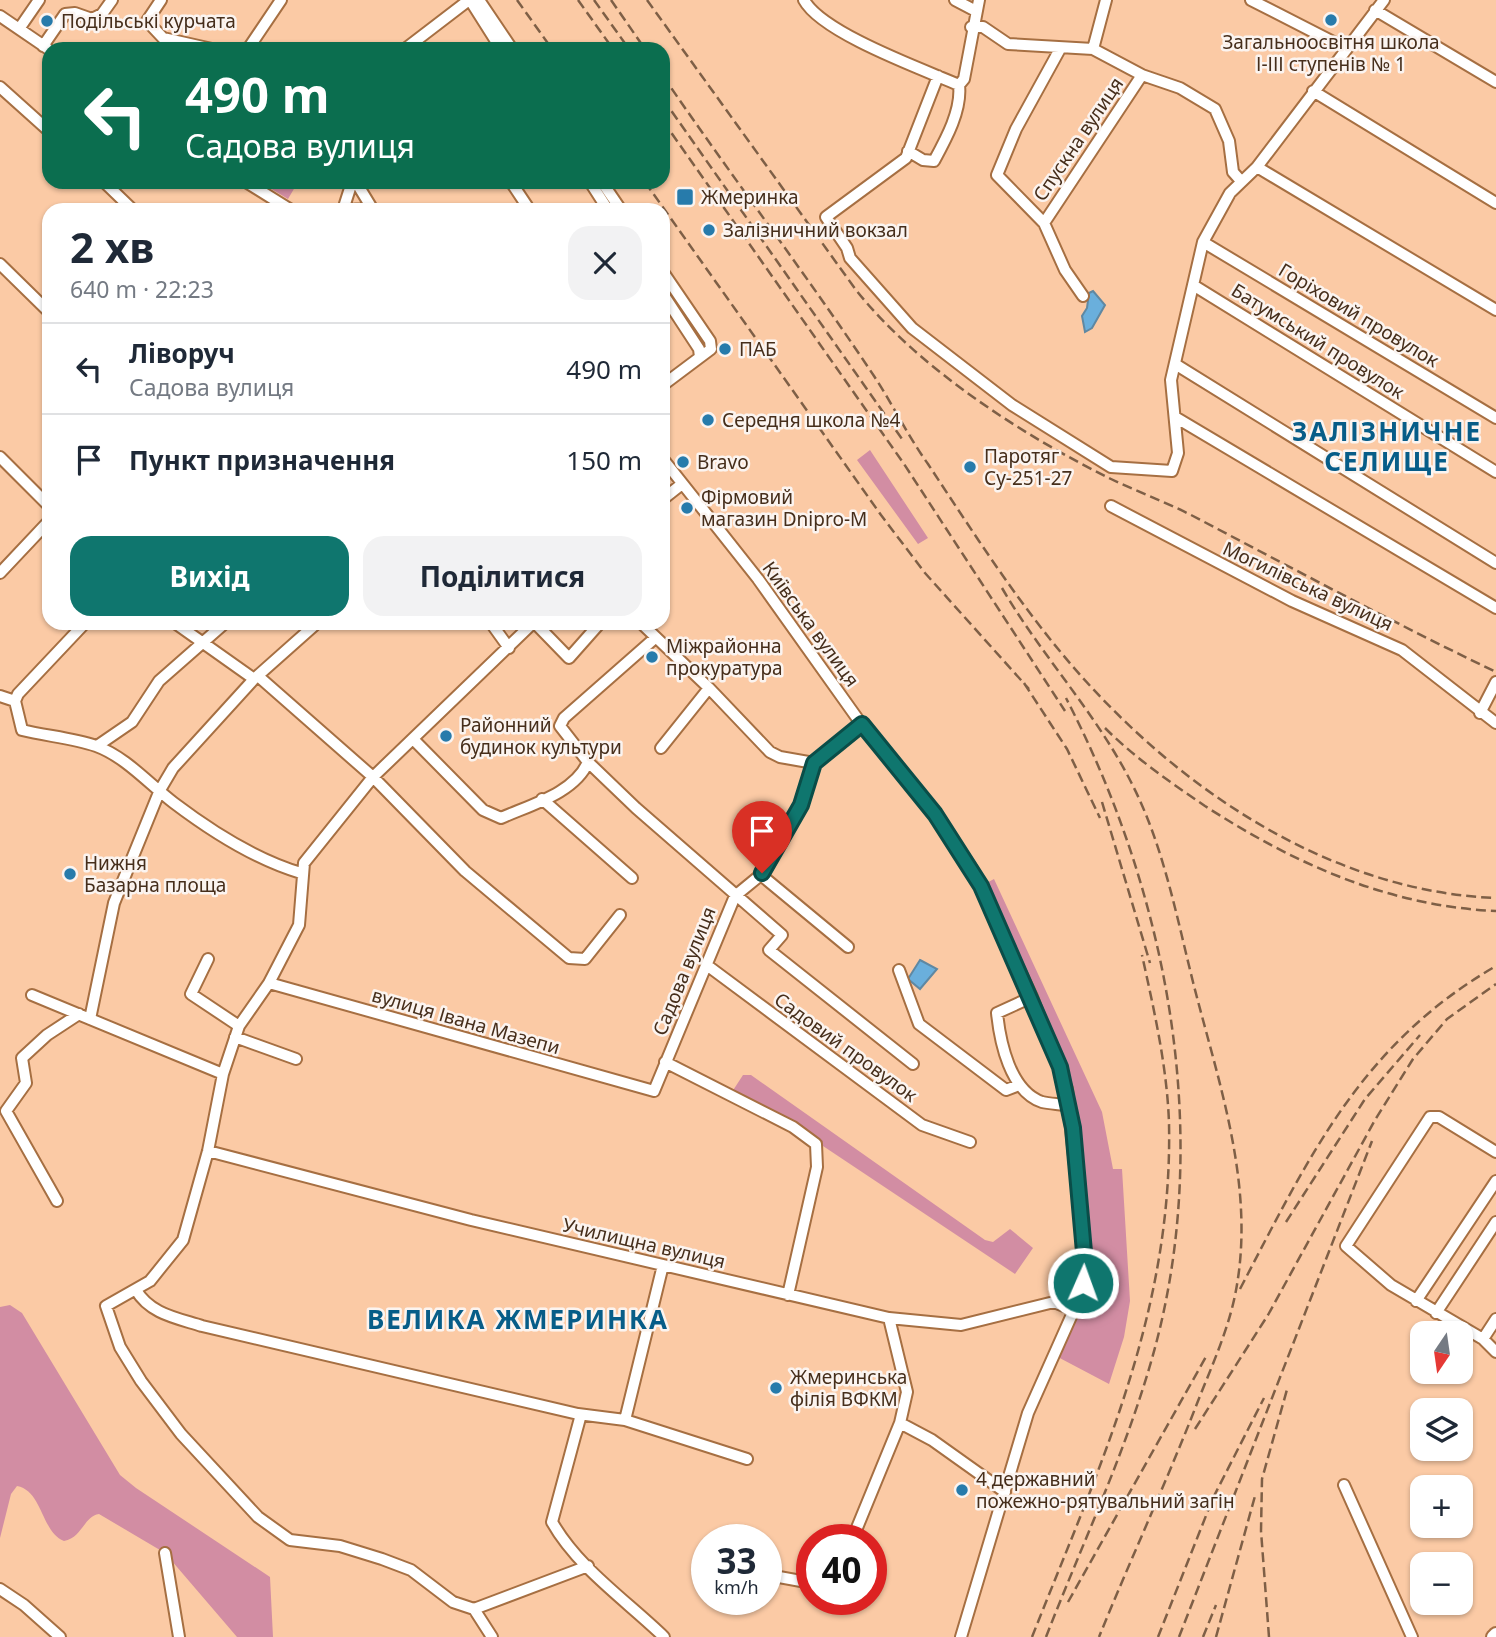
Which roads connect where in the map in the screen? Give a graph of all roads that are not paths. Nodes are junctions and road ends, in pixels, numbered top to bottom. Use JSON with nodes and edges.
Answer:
{"nodes":[{"id":1,"x":39,"y":0,"type":"edge"},
{"id":2,"x":112,"y":0,"type":"edge"},
{"id":3,"x":161,"y":0,"type":"edge"},
{"id":4,"x":281,"y":0,"type":"edge"},
{"id":5,"x":469,"y":0,"type":"edge"},
{"id":6,"x":479,"y":0,"type":"edge"},
{"id":7,"x":804,"y":0,"type":"edge"},
{"id":8,"x":955,"y":0,"type":"edge"},
{"id":9,"x":1106,"y":0,"type":"edge"},
{"id":10,"x":1251,"y":0,"type":"edge"},
{"id":11,"x":1384,"y":0,"type":"edge"},
{"id":12,"x":977,"y":5,"type":"edge"},
{"id":13,"x":1375,"y":10,"type":"junction"},
{"id":14,"x":0,"y":16,"type":"edge"},
{"id":15,"x":971,"y":27,"type":"junction"},
{"id":16,"x":19,"y":29,"type":"junction"},
{"id":17,"x":49,"y":42,"type":"edge"},
{"id":18,"x":183,"y":42,"type":"edge"},
{"id":19,"x":253,"y":42,"type":"edge"},
{"id":20,"x":418,"y":42,"type":"edge"},
{"id":21,"x":496,"y":42,"type":"edge"},
{"id":22,"x":507,"y":42,"type":"edge"},
{"id":23,"x":42,"y":45,"type":"edge"},
{"id":24,"x":1345,"y":48,"type":"junction"},
{"id":25,"x":1060,"y":49,"type":"junction"},
{"id":26,"x":1093,"y":49,"type":"junction"},
{"id":27,"x":1142,"y":75,"type":"junction"},
{"id":28,"x":938,"y":76,"type":"junction"},
{"id":29,"x":1496,"y":82,"type":"edge"},
{"id":30,"x":959,"y":85,"type":"junction"},
{"id":31,"x":0,"y":87,"type":"edge"},
{"id":32,"x":1313,"y":91,"type":"junction"},
{"id":33,"x":42,"y":125,"type":"edge"},
{"id":34,"x":908,"y":151,"type":"junction"},
{"id":35,"x":1257,"y":167,"type":"junction"},
{"id":36,"x":1241,"y":181,"type":"junction"},
{"id":37,"x":111,"y":189,"type":"edge"},
{"id":38,"x":257,"y":189,"type":"edge"},
{"id":39,"x":126,"y":203,"type":"edge"},
{"id":40,"x":280,"y":203,"type":"edge"},
{"id":41,"x":1496,"y":203,"type":"edge"},
{"id":42,"x":1044,"y":223,"type":"junction"},
{"id":43,"x":1203,"y":242,"type":"junction"},
{"id":44,"x":0,"y":264,"type":"edge"},
{"id":45,"x":670,"y":282,"type":"edge"},
{"id":46,"x":1193,"y":285,"type":"junction"},
{"id":47,"x":1083,"y":296,"type":"dead end"},
{"id":48,"x":42,"y":305,"type":"edge"},
{"id":49,"x":670,"y":305,"type":"edge"},
{"id":50,"x":1496,"y":310,"type":"edge"},
{"id":51,"x":700,"y":357,"type":"junction"},
{"id":52,"x":1175,"y":364,"type":"junction"},
{"id":53,"x":670,"y":380,"type":"edge"},
{"id":54,"x":1175,"y":417,"type":"junction"},
{"id":55,"x":1496,"y":418,"type":"edge"},
{"id":56,"x":0,"y":457,"type":"edge"},
{"id":57,"x":670,"y":469,"type":"edge"},
{"id":58,"x":1496,"y":472,"type":"edge"},
{"id":59,"x":682,"y":485,"type":"junction"},
{"id":60,"x":670,"y":494,"type":"edge"},
{"id":61,"x":42,"y":499,"type":"edge"},
{"id":62,"x":1111,"y":506,"type":"dead end"},
{"id":63,"x":42,"y":538,"type":"edge"},
{"id":64,"x":1496,"y":564,"type":"edge"},
{"id":65,"x":0,"y":573,"type":"edge"},
{"id":66,"x":1496,"y":608,"type":"edge"},
{"id":67,"x":78,"y":630,"type":"edge"},
{"id":68,"x":185,"y":630,"type":"edge"},
{"id":69,"x":218,"y":630,"type":"edge"},
{"id":70,"x":309,"y":630,"type":"edge"},
{"id":71,"x":496,"y":630,"type":"edge"},
{"id":72,"x":527,"y":630,"type":"edge"},
{"id":73,"x":541,"y":630,"type":"edge"},
{"id":74,"x":594,"y":630,"type":"edge"},
{"id":75,"x":648,"y":630,"type":"edge"},
{"id":76,"x":655,"y":638,"type":"junction"},
{"id":77,"x":205,"y":643,"type":"junction"},
{"id":78,"x":509,"y":648,"type":"junction"},
{"id":79,"x":256,"y":678,"type":"junction"},
{"id":80,"x":1495,"y":683,"type":"edge"},
{"id":81,"x":709,"y":688,"type":"junction"},
{"id":82,"x":0,"y":696,"type":"edge"},
{"id":83,"x":15,"y":701,"type":"junction"},
{"id":84,"x":1480,"y":713,"type":"junction"},
{"id":85,"x":1496,"y":723,"type":"edge"},
{"id":86,"x":862,"y":724,"type":"junction"},
{"id":87,"x":413,"y":739,"type":"junction"},
{"id":88,"x":97,"y":746,"type":"junction"},
{"id":89,"x":661,"y":748,"type":"dead end"},
{"id":90,"x":588,"y":762,"type":"junction"},
{"id":91,"x":814,"y":763,"type":"junction"},
{"id":92,"x":373,"y":777,"type":"junction"},
{"id":93,"x":160,"y":790,"type":"junction"},
{"id":94,"x":542,"y":799,"type":"junction"},
{"id":95,"x":301,"y":873,"type":"junction"},
{"id":96,"x":761,"y":875,"type":"junction"},
{"id":97,"x":632,"y":878,"type":"dead end"},
{"id":98,"x":735,"y":896,"type":"junction"},
{"id":99,"x":620,"y":915,"type":"dead end"},
{"id":100,"x":848,"y":947,"type":"dead end"},
{"id":101,"x":208,"y":959,"type":"dead end"},
{"id":102,"x":708,"y":966,"type":"junction"},
{"id":103,"x":899,"y":970,"type":"dead end"},
{"id":104,"x":269,"y":983,"type":"junction"},
{"id":105,"x":32,"y":995,"type":"dead end"},
{"id":106,"x":1031,"y":997,"type":"junction"},
{"id":107,"x":85,"y":1016,"type":"junction"},
{"id":108,"x":237,"y":1031,"type":"junction"},
{"id":109,"x":296,"y":1059,"type":"dead end"},
{"id":110,"x":665,"y":1062,"type":"junction"},
{"id":111,"x":913,"y":1064,"type":"dead end"},
{"id":112,"x":223,"y":1074,"type":"junction"},
{"id":113,"x":1019,"y":1085,"type":"junction"},
{"id":114,"x":654,"y":1091,"type":"joint"},
{"id":115,"x":12,"y":1100,"type":"junction"},
{"id":116,"x":0,"y":1101,"type":"edge"},
{"id":117,"x":1070,"y":1106,"type":"junction"},
{"id":118,"x":970,"y":1142,"type":"dead end"},
{"id":119,"x":208,"y":1151,"type":"junction"},
{"id":120,"x":1496,"y":1152,"type":"edge"},
{"id":121,"x":1496,"y":1181,"type":"edge"},
{"id":122,"x":57,"y":1201,"type":"dead end"},
{"id":123,"x":1496,"y":1222,"type":"edge"},
{"id":124,"x":663,"y":1265,"type":"junction"},
{"id":125,"x":136,"y":1290,"type":"junction"},
{"id":126,"x":788,"y":1295,"type":"junction"},
{"id":127,"x":1416,"y":1301,"type":"junction"},
{"id":128,"x":1074,"y":1310,"type":"junction"},
{"id":129,"x":1436,"y":1313,"type":"junction"},
{"id":130,"x":889,"y":1318,"type":"junction"},
{"id":131,"x":1496,"y":1319,"type":"edge"},
{"id":132,"x":1483,"y":1339,"type":"junction"},
{"id":133,"x":1496,"y":1352,"type":"edge"},
{"id":134,"x":578,"y":1414,"type":"junction"},
{"id":135,"x":625,"y":1420,"type":"junction"},
{"id":136,"x":900,"y":1423,"type":"junction"},
{"id":137,"x":747,"y":1459,"type":"dead end"},
{"id":138,"x":1344,"y":1485,"type":"dead end"},
{"id":139,"x":1005,"y":1492,"type":"junction"},
{"id":140,"x":859,"y":1524,"type":"edge"},
{"id":141,"x":165,"y":1553,"type":"dead end"},
{"id":142,"x":588,"y":1566,"type":"junction"},
{"id":143,"x":0,"y":1589,"type":"edge"},
{"id":144,"x":474,"y":1609,"type":"junction"},
{"id":145,"x":60,"y":1637,"type":"edge"},
{"id":146,"x":179,"y":1637,"type":"edge"},
{"id":147,"x":492,"y":1637,"type":"edge"},
{"id":148,"x":664,"y":1637,"type":"edge"},
{"id":149,"x":961,"y":1637,"type":"edge"},
{"id":150,"x":1412,"y":1637,"type":"edge"}],
"edges":[{"from":1,"to":16,"type":"street"},
{"from":2,"to":17,"type":"street"},
{"from":3,"to":18,"type":"street"},
{"from":4,"to":19,"type":"street"},
{"from":5,"to":20,"type":"street"},
{"from":5,"to":21,"type":"street"},
{"from":6,"to":22,"type":"street"},
{"from":7,"to":28,"type":"street"},
{"from":8,"to":12,"type":"street"},
{"from":9,"to":26,"type":"street"},
{"from":10,"to":24,"type":"street"},
{"from":11,"to":13,"type":"street"},
{"from":12,"to":15,"type":"street"},
{"from":13,"to":24,"type":"street"},
{"from":13,"to":29,"type":"street"},
{"from":14,"to":16,"type":"street"},
{"from":15,"to":25,"type":"street"},
{"from":15,"to":30,"type":"street"},
{"from":16,"to":23,"type":"street"},
{"from":24,"to":32,"type":"street"},
{"from":25,"to":26,"type":"street"},
{"from":25,"to":42,"type":"street"},
{"from":26,"to":27,"type":"street"},
{"from":27,"to":36,"type":"street"},
{"from":27,"to":42,"type":"street","name":"Спускна вулиця"},
{"from":28,"to":30,"type":"street"},
{"from":28,"to":34,"type":"street"},
{"from":30,"to":34,"type":"street"},
{"from":31,"to":33,"type":"street"},
{"from":32,"to":35,"type":"street"},
{"from":32,"to":41,"type":"street"},
{"from":34,"to":54,"type":"street"},
{"from":35,"to":36,"type":"street"},
{"from":35,"to":50,"type":"street"},
{"from":36,"to":43,"type":"street"},
{"from":37,"to":39,"type":"street"},
{"from":38,"to":40,"type":"street"},
{"from":42,"to":47,"type":"street","name":"Спускна вулиця"},
{"from":43,"to":46,"type":"street"},
{"from":43,"to":55,"type":"street","name":"Горіховий провулок"},
{"from":44,"to":48,"type":"street"},
{"from":45,"to":51,"type":"street"},
{"from":46,"to":52,"type":"street"},
{"from":46,"to":58,"type":"street","name":"Батумський провулок"},
{"from":49,"to":51,"type":"street"},
{"from":51,"to":53,"type":"street"},
{"from":52,"to":54,"type":"street"},
{"from":52,"to":64,"type":"street"},
{"from":54,"to":66,"type":"street"},
{"from":56,"to":61,"type":"street"},
{"from":57,"to":59,"type":"street","name":"Київська вулиця"},
{"from":59,"to":60,"type":"street"},
{"from":59,"to":86,"type":"street","name":"Київська вулиця"},
{"from":62,"to":84,"type":"street","name":"Могилівська вулиця"},
{"from":63,"to":65,"type":"street"},
{"from":67,"to":83,"type":"street"},
{"from":68,"to":77,"type":"street"},
{"from":69,"to":77,"type":"street"},
{"from":70,"to":79,"type":"street"},
{"from":71,"to":78,"type":"street"},
{"from":72,"to":78,"type":"street"},
{"from":73,"to":74,"type":"street"},
{"from":75,"to":76,"type":"street"},
{"from":76,"to":81,"type":"street"},
{"from":76,"to":90,"type":"street"},
{"from":77,"to":79,"type":"street"},
{"from":77,"to":88,"type":"street"},
{"from":78,"to":87,"type":"street"},
{"from":79,"to":92,"type":"street"},
{"from":79,"to":93,"type":"street"},
{"from":80,"to":84,"type":"street"},
{"from":81,"to":89,"type":"street"},
{"from":81,"to":91,"type":"street"},
{"from":82,"to":83,"type":"street"},
{"from":83,"to":88,"type":"street"},
{"from":84,"to":85,"type":"street","name":"Могилівська вулиця"},
{"from":86,"to":91,"type":"street"},
{"from":86,"to":106,"type":"street","name":"Київська вулиця"},
{"from":87,"to":92,"type":"street"},
{"from":87,"to":94,"type":"street"},
{"from":88,"to":93,"type":"street"},
{"from":90,"to":94,"type":"street"},
{"from":90,"to":98,"type":"street"},
{"from":91,"to":96,"type":"street","name":"Садова вулиця"},
{"from":92,"to":95,"type":"street"},
{"from":92,"to":99,"type":"street"},
{"from":93,"to":95,"type":"street"},
{"from":93,"to":107,"type":"street"},
{"from":94,"to":97,"type":"street"},
{"from":95,"to":104,"type":"street"},
{"from":96,"to":98,"type":"street","name":"Садова вулиця"},
{"from":96,"to":100,"type":"street"},
{"from":98,"to":102,"type":"street","name":"Садова вулиця"},
{"from":98,"to":111,"type":"street"},
{"from":101,"to":108,"type":"street"},
{"from":102,"to":110,"type":"street","name":"Садова вулиця"},
{"from":102,"to":118,"type":"street","name":"Садовий провулок"},
{"from":103,"to":113,"type":"street"},
{"from":104,"to":108,"type":"street"},
{"from":104,"to":114,"type":"street","name":"вулиця Івана Мазепи"},
{"from":105,"to":107,"type":"street"},
{"from":106,"to":113,"type":"street"},
{"from":106,"to":117,"type":"street","name":"Київська вулиця"},
{"from":107,"to":112,"type":"street"},
{"from":107,"to":115,"type":"street"},
{"from":108,"to":109,"type":"street"},
{"from":108,"to":112,"type":"street"},
{"from":110,"to":114,"type":"street","name":"Садова вулиця"},
{"from":110,"to":126,"type":"street"},
{"from":112,"to":119,"type":"street"},
{"from":113,"to":117,"type":"street"},
{"from":115,"to":116,"type":"street"},
{"from":115,"to":122,"type":"street"},
{"from":117,"to":128,"type":"street","name":"Київська вулиця"},
{"from":119,"to":124,"type":"street","name":"Училищна вулиця"},
{"from":119,"to":125,"type":"street"},
{"from":120,"to":127,"type":"street"},
{"from":121,"to":127,"type":"street"},
{"from":123,"to":129,"type":"street"},
{"from":124,"to":126,"type":"street","name":"Училищна вулиця"},
{"from":124,"to":135,"type":"street"},
{"from":125,"to":134,"type":"street"},
{"from":125,"to":144,"type":"street"},
{"from":126,"to":130,"type":"street","name":"Училищна вулиця"},
{"from":127,"to":129,"type":"street"},
{"from":128,"to":130,"type":"street","name":"Училищна вулиця"},
{"from":128,"to":139,"type":"street","name":"Київська вулиця"},
{"from":129,"to":132,"type":"street"},
{"from":130,"to":136,"type":"street"},
{"from":131,"to":132,"type":"street"},
{"from":132,"to":133,"type":"street"},
{"from":134,"to":135,"type":"street"},
{"from":134,"to":142,"type":"street"},
{"from":135,"to":137,"type":"street"},
{"from":136,"to":139,"type":"street"},
{"from":136,"to":140,"type":"street"},
{"from":138,"to":150,"type":"street"},
{"from":139,"to":149,"type":"street","name":"Київська вулиця"},
{"from":141,"to":146,"type":"street"},
{"from":142,"to":144,"type":"street"},
{"from":142,"to":148,"type":"street"},
{"from":143,"to":145,"type":"street"},
{"from":144,"to":147,"type":"street"}]}
